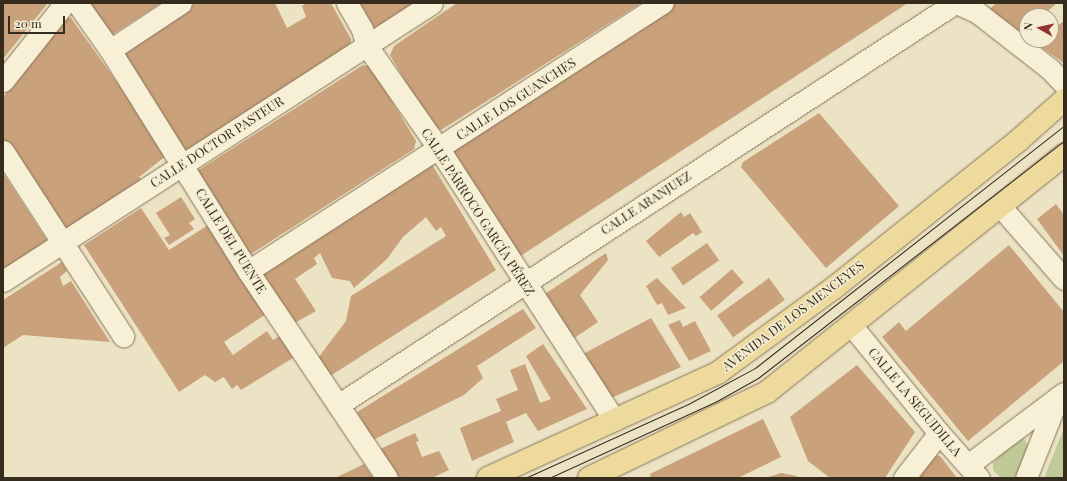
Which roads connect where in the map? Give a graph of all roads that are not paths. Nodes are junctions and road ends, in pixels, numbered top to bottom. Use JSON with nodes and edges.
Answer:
{"nodes":[{"id":1,"x":65,"y":3,"type":"edge"},
{"id":2,"x":77,"y":3,"type":"edge"},
{"id":3,"x":181,"y":3,"type":"edge"},
{"id":4,"x":347,"y":3,"type":"edge"},
{"id":5,"x":432,"y":3,"type":"edge"},
{"id":6,"x":663,"y":3,"type":"edge"},
{"id":7,"x":962,"y":4,"type":"edge"},
{"id":8,"x":367,"y":46,"type":"junction"},
{"id":9,"x":110,"y":50,"type":"junction"},
{"id":10,"x":3,"y":82,"type":"edge"},
{"id":11,"x":1064,"y":84,"type":"edge"},
{"id":12,"x":1064,"y":100,"type":"edge"},
{"id":13,"x":439,"y":149,"type":"junction"},
{"id":14,"x":3,"y":151,"type":"edge"},
{"id":15,"x":1064,"y":155,"type":"edge"},
{"id":16,"x":181,"y":164,"type":"junction"},
{"id":17,"x":1000,"y":206,"type":"junction"},
{"id":18,"x":64,"y":241,"type":"junction"},
{"id":19,"x":248,"y":271,"type":"junction"},
{"id":20,"x":1064,"y":279,"type":"edge"},
{"id":21,"x":3,"y":281,"type":"edge"},
{"id":22,"x":523,"y":282,"type":"junction"},
{"id":23,"x":852,"y":326,"type":"junction"},
{"id":24,"x":123,"y":336,"type":"dead end"},
{"id":25,"x":1061,"y":395,"type":"edge"},
{"id":26,"x":338,"y":405,"type":"junction"},
{"id":27,"x":614,"y":420,"type":"junction"},
{"id":28,"x":939,"y":433,"type":"junction"},
{"id":29,"x":974,"y":472,"type":"edge"},
{"id":30,"x":387,"y":478,"type":"edge"},
{"id":31,"x":488,"y":478,"type":"edge"},
{"id":32,"x":589,"y":478,"type":"edge"},
{"id":33,"x":904,"y":478,"type":"edge"},
{"id":34,"x":1026,"y":478,"type":"edge"}],
"edges":[{"from":1,"to":10,"type":"street"},
{"from":2,"to":9,"type":"street","name":"CALLE DEL PUENTE"},
{"from":3,"to":9,"type":"street"},
{"from":4,"to":8,"type":"street","name":"CALLE PÁRROCO GARCÍA PÉREZ"},
{"from":5,"to":8,"type":"street","name":"CALLE DOCTOR PASTEUR"},
{"from":6,"to":13,"type":"street","name":"CALLE LOS GUANCHES"},
{"from":7,"to":11,"type":"street"},
{"from":7,"to":22,"type":"street","name":"CALLE ARANJUEZ"},
{"from":8,"to":13,"type":"street","name":"CALLE PÁRROCO GARCÍA PÉREZ"},
{"from":8,"to":16,"type":"street","name":"CALLE DOCTOR PASTEUR"},
{"from":9,"to":16,"type":"street","name":"CALLE DEL PUENTE"},
{"from":12,"to":27,"type":"main road","name":"AVENIDA DE LOS MENCEYES"},
{"from":13,"to":19,"type":"street","name":"CALLE LOS GUANCHES"},
{"from":13,"to":22,"type":"street","name":"CALLE PÁRROCO GARCÍA PÉREZ"},
{"from":14,"to":18,"type":"street"},
{"from":15,"to":17,"type":"main road"},
{"from":16,"to":18,"type":"street","name":"CALLE DOCTOR PASTEUR"},
{"from":16,"to":19,"type":"street","name":"CALLE DEL PUENTE"},
{"from":17,"to":20,"type":"street"},
{"from":17,"to":23,"type":"main road"},
{"from":18,"to":21,"type":"street","name":"CALLE DOCTOR PASTEUR"},
{"from":18,"to":24,"type":"street"},
{"from":19,"to":26,"type":"street","name":"CALLE DEL PUENTE"},
{"from":22,"to":26,"type":"street","name":"CALLE ARANJUEZ"},
{"from":22,"to":27,"type":"street","name":"CALLE PÁRROCO GARCÍA PÉREZ"},
{"from":23,"to":28,"type":"street","name":"CALLE LA SEGUIDILLA"},
{"from":23,"to":32,"type":"main road"},
{"from":25,"to":29,"type":"street"},
{"from":25,"to":34,"type":"street"},
{"from":26,"to":30,"type":"street","name":"CALLE DEL PUENTE"},
{"from":27,"to":31,"type":"main road","name":"AVENIDA DE LOS MENCEYES"},
{"from":28,"to":29,"type":"street","name":"CALLE LA SEGUIDILLA"},
{"from":28,"to":33,"type":"street"}]}
